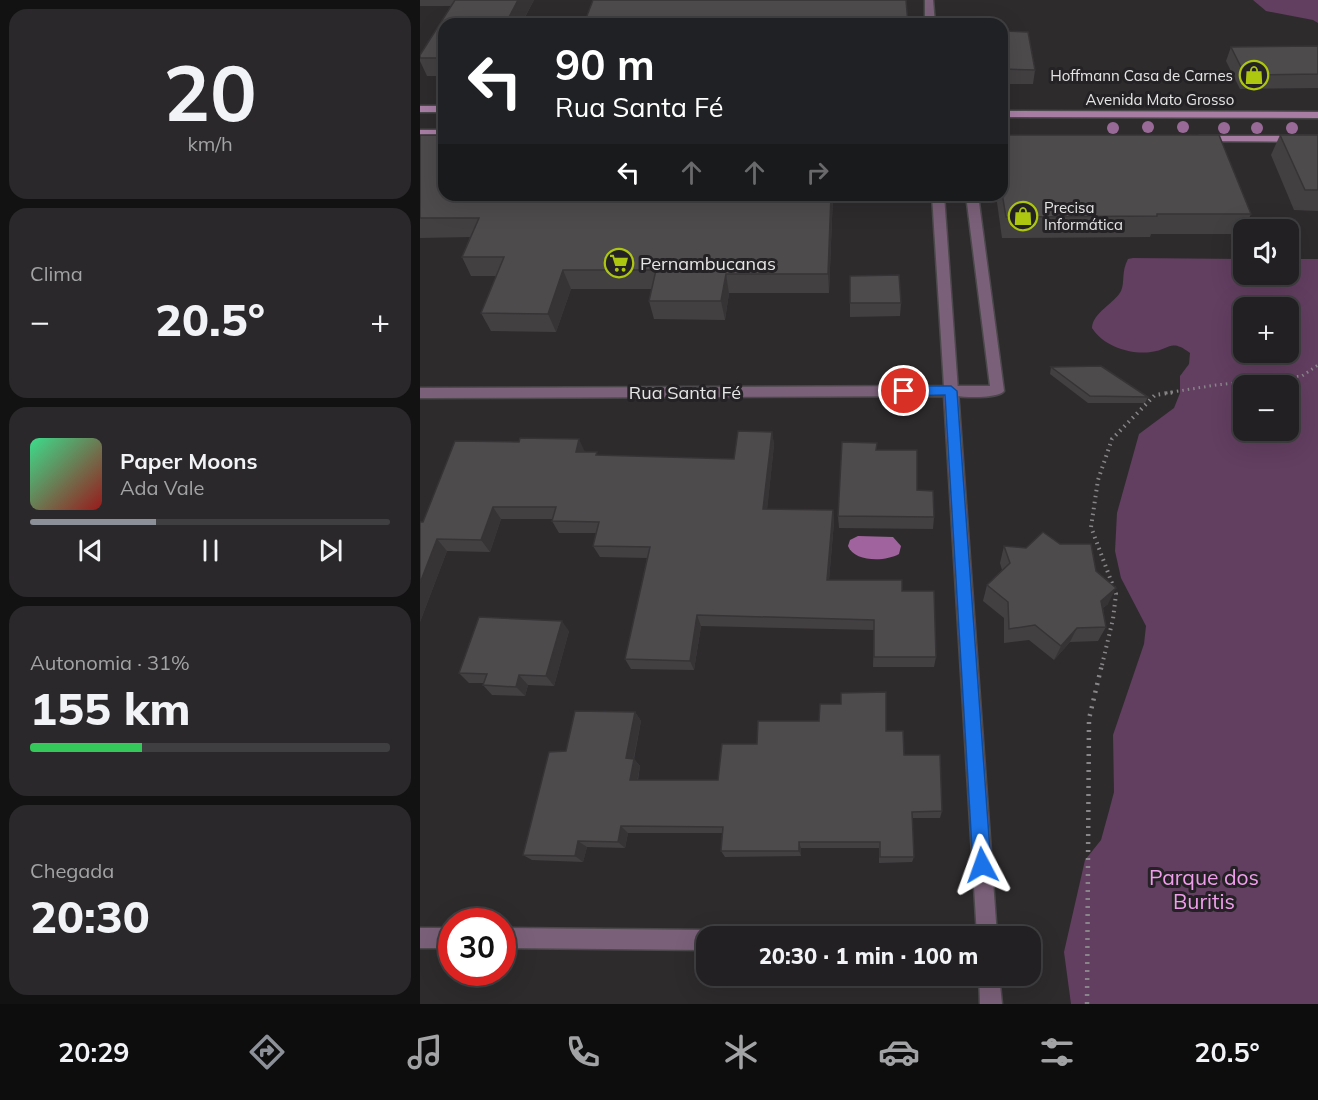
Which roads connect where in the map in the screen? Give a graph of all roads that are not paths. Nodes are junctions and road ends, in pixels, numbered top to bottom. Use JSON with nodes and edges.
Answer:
{"nodes":[{"id":1,"x":929,"y":0,"type":"edge"},
{"id":2,"x":930,"y":18,"type":"edge"},
{"id":3,"x":420,"y":109,"type":"edge"},
{"id":4,"x":438,"y":109,"type":"edge"},
{"id":5,"x":1008,"y":114,"type":"edge"},
{"id":6,"x":1318,"y":115,"type":"edge"},
{"id":7,"x":420,"y":133,"type":"edge"},
{"id":8,"x":438,"y":134,"type":"edge"},
{"id":9,"x":1189,"y":139,"type":"edge"},
{"id":10,"x":1318,"y":139,"type":"edge"},
{"id":11,"x":938,"y":201,"type":"edge"},
{"id":12,"x":973,"y":201,"type":"edge"},
{"id":13,"x":951,"y":391,"type":"junction"},
{"id":14,"x":420,"y":393,"type":"edge"},
{"id":15,"x":986,"y":926,"type":"edge"},
{"id":16,"x":420,"y":938,"type":"edge"},
{"id":17,"x":438,"y":938,"type":"edge"},
{"id":18,"x":516,"y":938,"type":"edge"},
{"id":19,"x":696,"y":940,"type":"edge"},
{"id":20,"x":990,"y":986,"type":"edge"},
{"id":21,"x":991,"y":1004,"type":"edge"}],
"edges":[{"from":1,"to":2,"type":"street"},
{"from":3,"to":4,"type":"main road"},
{"from":5,"to":6,"type":"main road","name":"Avenida Mato Grosso"},
{"from":7,"to":8,"type":"main road"},
{"from":9,"to":10,"type":"main road"},
{"from":11,"to":13,"type":"street"},
{"from":12,"to":13,"type":"street","name":"Rua Santa Fé"},
{"from":13,"to":14,"type":"street","name":"Rua Santa Fé"},
{"from":13,"to":15,"type":"street"},
{"from":16,"to":17,"type":"street"},
{"from":18,"to":19,"type":"street"},
{"from":20,"to":21,"type":"street"}]}
